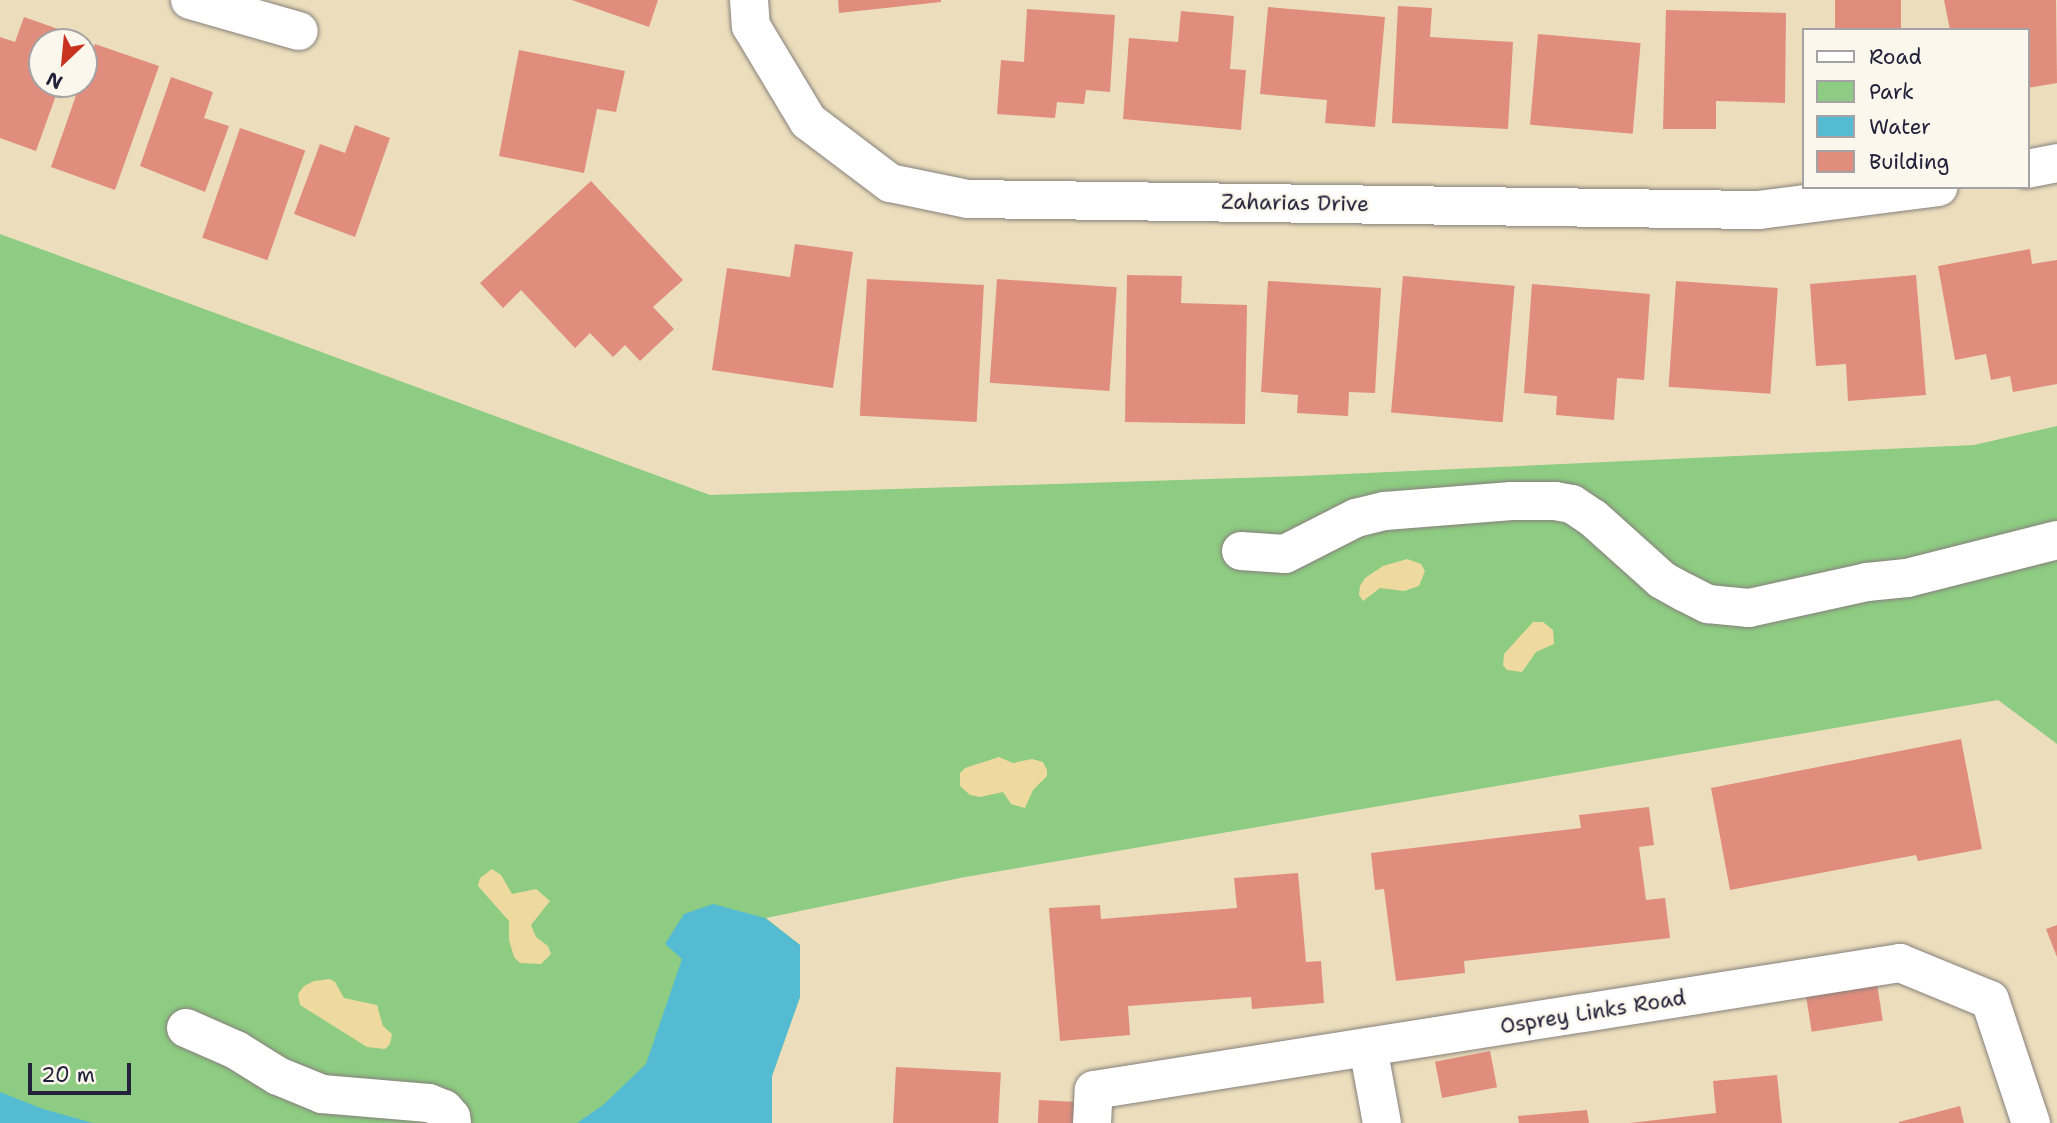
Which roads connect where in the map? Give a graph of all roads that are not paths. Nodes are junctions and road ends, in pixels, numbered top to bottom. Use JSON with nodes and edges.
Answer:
{"nodes":[{"id":1,"x":190,"y":0,"type":"edge"},
{"id":2,"x":749,"y":0,"type":"edge"},
{"id":3,"x":299,"y":31,"type":"dead end"},
{"id":4,"x":2057,"y":163,"type":"edge"},
{"id":5,"x":2029,"y":169,"type":"edge"},
{"id":6,"x":1923,"y":189,"type":"edge"},
{"id":7,"x":2057,"y":540,"type":"edge"},
{"id":8,"x":1241,"y":551,"type":"dead end"},
{"id":9,"x":186,"y":1028,"type":"dead end"},
{"id":10,"x":1368,"y":1048,"type":"junction"},
{"id":11,"x":452,"y":1123,"type":"edge"},
{"id":12,"x":1092,"y":1123,"type":"edge"},
{"id":13,"x":1382,"y":1123,"type":"edge"},
{"id":14,"x":2031,"y":1123,"type":"edge"}],
"edges":[{"from":1,"to":3,"type":"street"},
{"from":2,"to":6,"type":"street","name":"Zaharias Drive"},
{"from":4,"to":5,"type":"street"},
{"from":7,"to":8,"type":"street"},
{"from":9,"to":11,"type":"street"},
{"from":10,"to":12,"type":"street","name":"Osprey Links Road"},
{"from":10,"to":13,"type":"street"},
{"from":10,"to":14,"type":"street","name":"Osprey Links Road"}]}
